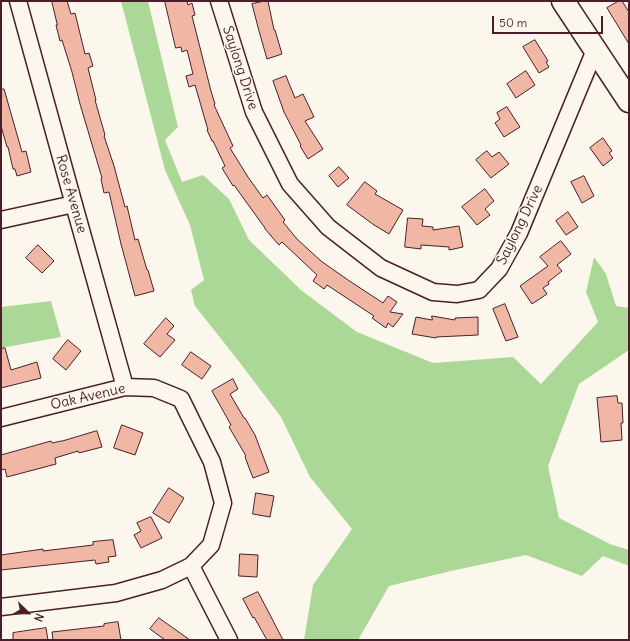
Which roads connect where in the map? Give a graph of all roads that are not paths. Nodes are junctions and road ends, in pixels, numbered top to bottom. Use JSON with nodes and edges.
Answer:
{"nodes":[{"id":1,"x":18,"y":1,"type":"edge"},
{"id":2,"x":219,"y":1,"type":"edge"},
{"id":3,"x":563,"y":1,"type":"edge"},
{"id":4,"x":596,"y":50,"type":"junction"},
{"id":5,"x":629,"y":100,"type":"edge"},
{"id":6,"x":74,"y":204,"type":"junction"},
{"id":7,"x":1,"y":220,"type":"edge"},
{"id":8,"x":126,"y":387,"type":"junction"},
{"id":9,"x":1,"y":418,"type":"edge"},
{"id":10,"x":191,"y":566,"type":"junction"},
{"id":11,"x":1,"y":606,"type":"edge"},
{"id":12,"x":229,"y":640,"type":"edge"}],
"edges":[{"from":1,"to":6,"type":"street","name":"Rose Avenue"},
{"from":2,"to":4,"type":"street","name":"Saylong Drive"},
{"from":3,"to":4,"type":"street"},
{"from":4,"to":5,"type":"street"},
{"from":6,"to":7,"type":"street"},
{"from":6,"to":8,"type":"street","name":"Rose Avenue"},
{"from":8,"to":9,"type":"street","name":"Oak Avenue"},
{"from":8,"to":10,"type":"street","name":"Oak Avenue"},
{"from":10,"to":11,"type":"street"},
{"from":10,"to":12,"type":"street"}]}
